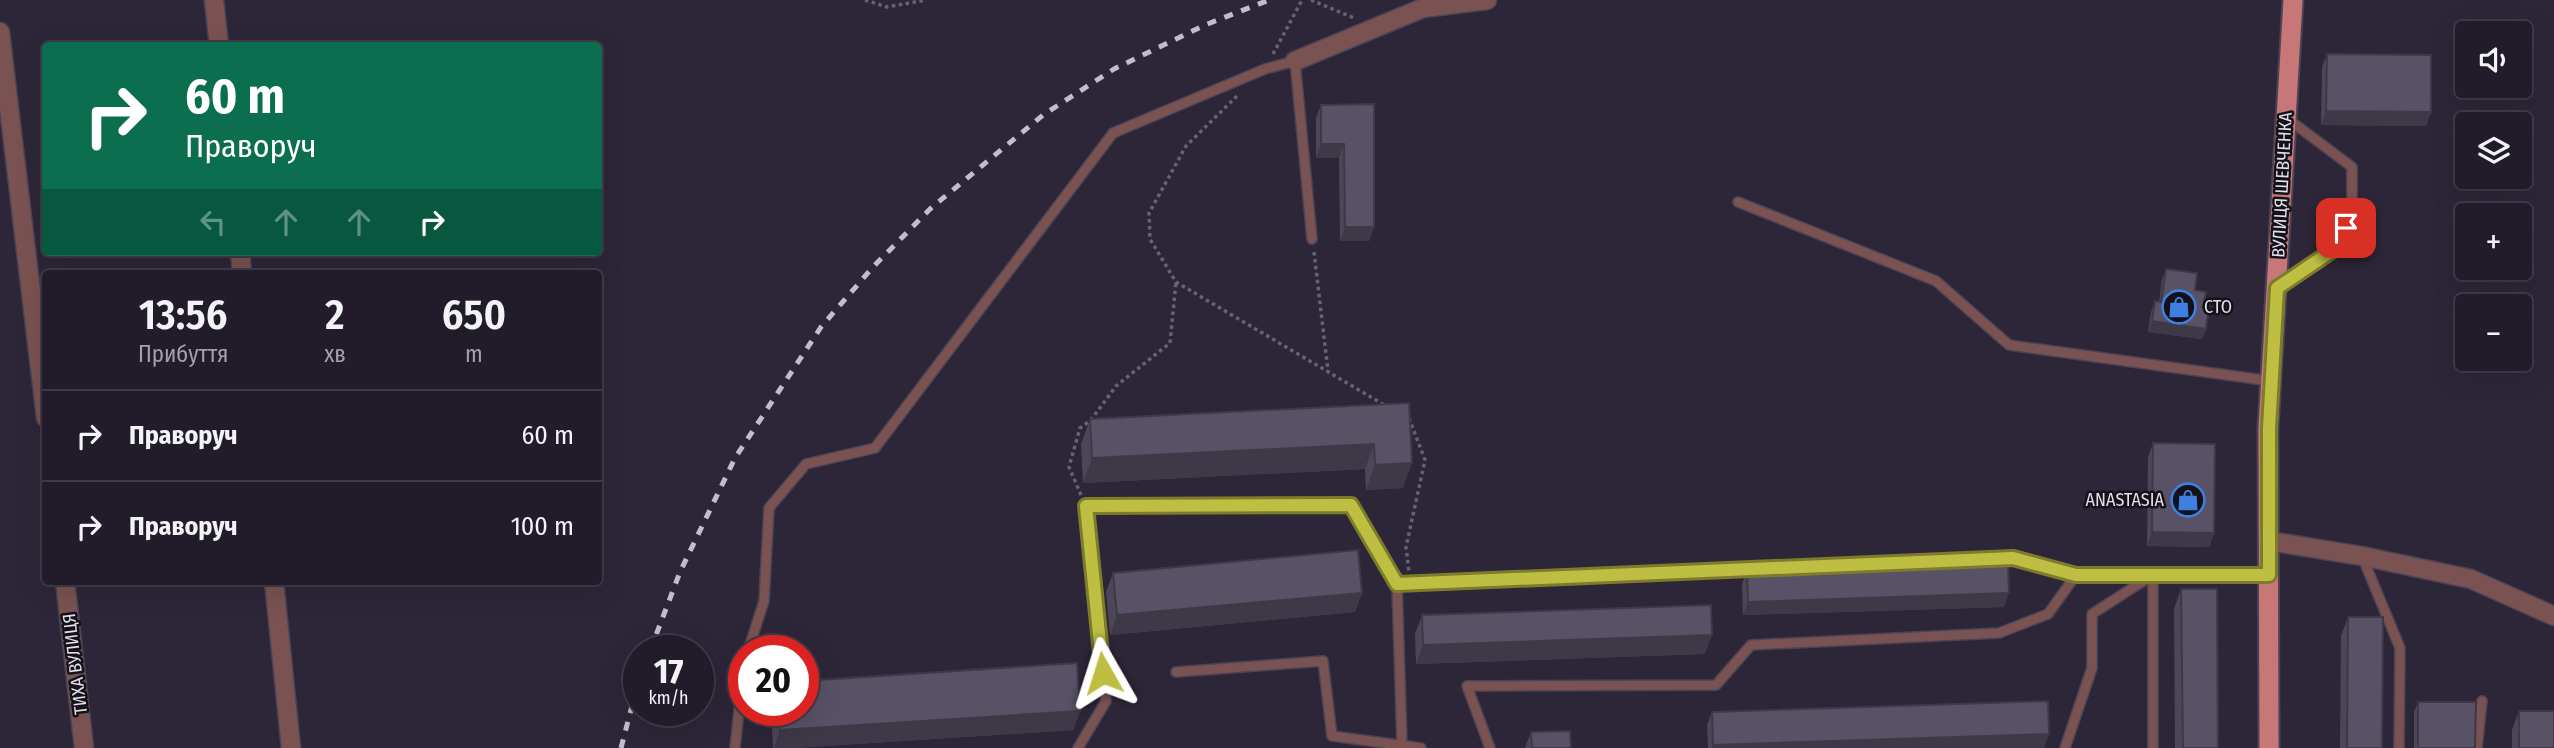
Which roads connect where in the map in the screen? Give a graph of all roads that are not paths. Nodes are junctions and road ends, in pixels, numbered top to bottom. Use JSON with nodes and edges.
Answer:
{"nodes":[{"id":1,"x":214,"y":0,"type":"edge"},
{"id":2,"x":1487,"y":0,"type":"edge"},
{"id":3,"x":2293,"y":0,"type":"edge"},
{"id":4,"x":0,"y":32,"type":"edge"},
{"id":5,"x":219,"y":42,"type":"edge"},
{"id":6,"x":1295,"y":61,"type":"junction"},
{"id":7,"x":2286,"y":117,"type":"junction"},
{"id":8,"x":6,"y":135,"type":"edge"},
{"id":9,"x":1738,"y":202,"type":"dead end"},
{"id":10,"x":1312,"y":239,"type":"road end"},
{"id":11,"x":2277,"y":288,"type":"junction"},
{"id":12,"x":2271,"y":382,"type":"junction"},
{"id":13,"x":42,"y":390,"type":"edge"},
{"id":14,"x":2269,"y":541,"type":"junction"},
{"id":15,"x":2361,"y":556,"type":"junction"},
{"id":16,"x":2076,"y":575,"type":"junction"},
{"id":17,"x":2153,"y":575,"type":"junction"},
{"id":18,"x":2269,"y":575,"type":"junction"},
{"id":19,"x":1397,"y":584,"type":"junction"},
{"id":20,"x":65,"y":585,"type":"edge"},
{"id":21,"x":274,"y":585,"type":"edge"},
{"id":22,"x":2554,"y":616,"type":"edge"},
{"id":23,"x":753,"y":635,"type":"edge"},
{"id":24,"x":1176,"y":672,"type":"dead end"},
{"id":25,"x":2482,"y":701,"type":"dead end"},
{"id":26,"x":737,"y":726,"type":"edge"},
{"id":27,"x":1402,"y":746,"type":"junction"},
{"id":28,"x":84,"y":748,"type":"edge"},
{"id":29,"x":290,"y":748,"type":"edge"},
{"id":30,"x":735,"y":748,"type":"edge"},
{"id":31,"x":1078,"y":748,"type":"edge"},
{"id":32,"x":1421,"y":748,"type":"edge"},
{"id":33,"x":1490,"y":748,"type":"edge"},
{"id":34,"x":2065,"y":748,"type":"edge"},
{"id":35,"x":2153,"y":748,"type":"edge"},
{"id":36,"x":2269,"y":748,"type":"edge"},
{"id":37,"x":2399,"y":748,"type":"edge"},
{"id":38,"x":2477,"y":748,"type":"edge"}],
"edges":[{"from":1,"to":5,"type":"street"},
{"from":2,"to":6,"type":"street"},
{"from":3,"to":7,"type":"main road","name":"ВУЛИЦЯ ШЕВЧЕНКА"},
{"from":4,"to":8,"type":"street"},
{"from":6,"to":10,"type":"lane"},
{"from":6,"to":23,"type":"lane"},
{"from":7,"to":11,"type":"main road","name":"ВУЛИЦЯ ШЕВЧЕНКА"},
{"from":7,"to":11,"type":"lane"},
{"from":8,"to":13,"type":"street"},
{"from":9,"to":12,"type":"lane"},
{"from":11,"to":12,"type":"main road","name":"ВУЛИЦЯ ШЕВЧЕНКА"},
{"from":12,"to":14,"type":"main road","name":"ВУЛИЦЯ ШЕВЧЕНКА"},
{"from":14,"to":15,"type":"street"},
{"from":14,"to":18,"type":"main road","name":"ВУЛИЦЯ ШЕВЧЕНКА"},
{"from":15,"to":22,"type":"street"},
{"from":15,"to":37,"type":"lane"},
{"from":16,"to":17,"type":"lane"},
{"from":16,"to":19,"type":"lane"},
{"from":16,"to":33,"type":"lane"},
{"from":17,"to":18,"type":"lane"},
{"from":17,"to":34,"type":"lane"},
{"from":17,"to":35,"type":"lane"},
{"from":18,"to":36,"type":"main road","name":"ВУЛИЦЯ ШЕВЧЕНКА"},
{"from":19,"to":27,"type":"lane"},
{"from":19,"to":31,"type":"lane"},
{"from":20,"to":28,"type":"street","name":"ТИХА ВУЛИЦЯ"},
{"from":21,"to":29,"type":"street"},
{"from":24,"to":27,"type":"lane"},
{"from":25,"to":38,"type":"lane"},
{"from":26,"to":30,"type":"lane"},
{"from":27,"to":32,"type":"lane"}]}
